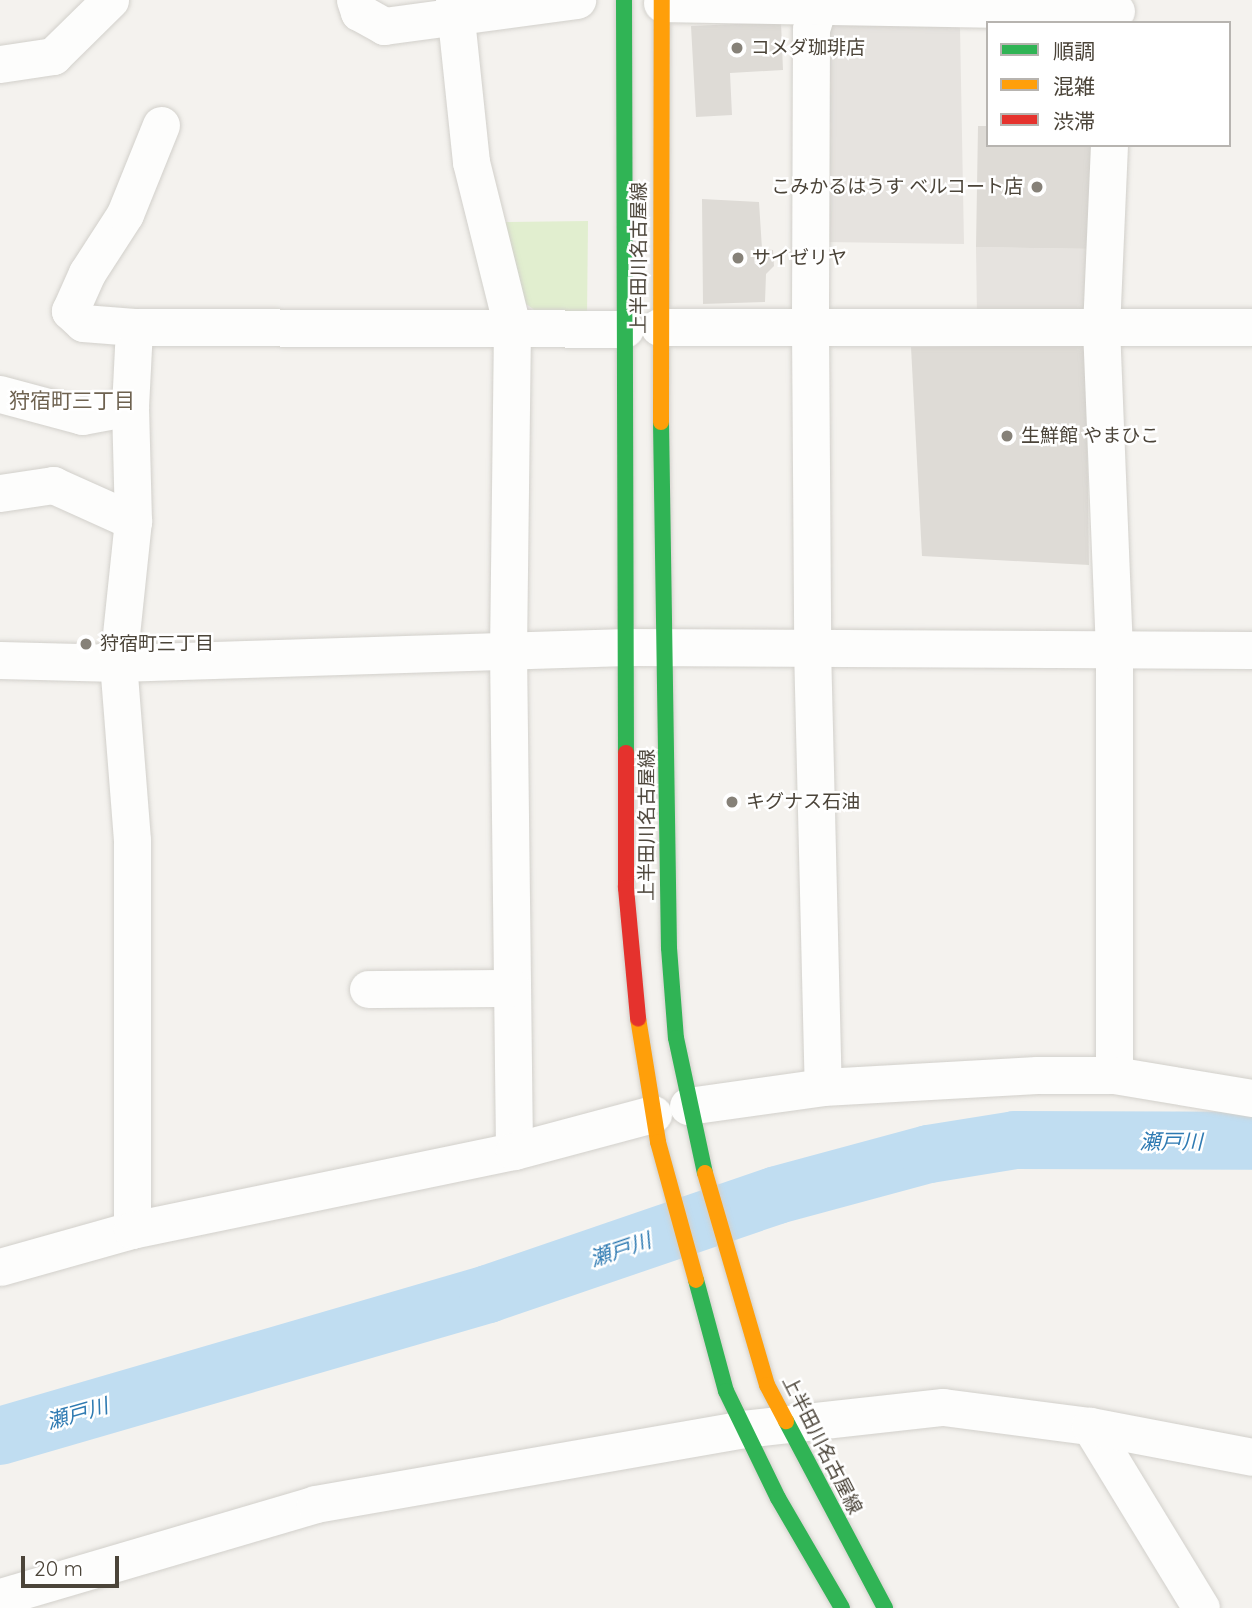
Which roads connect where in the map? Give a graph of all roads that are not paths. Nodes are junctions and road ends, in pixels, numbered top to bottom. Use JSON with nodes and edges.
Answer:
{"nodes":[{"id":1,"x":110,"y":0,"type":"edge"},
{"id":2,"x":355,"y":0,"type":"edge"},
{"id":3,"x":577,"y":0,"type":"edge"},
{"id":4,"x":624,"y":0,"type":"edge"},
{"id":5,"x":662,"y":2,"type":"edge"},
{"id":6,"x":818,"y":3,"type":"edge"},
{"id":7,"x":456,"y":8,"type":"edge"},
{"id":8,"x":1117,"y":11,"type":"edge"},
{"id":9,"x":0,"y":64,"type":"edge"},
{"id":10,"x":161,"y":125,"type":"dead end"},
{"id":11,"x":1109,"y":147,"type":"edge"},
{"id":12,"x":512,"y":326,"type":"junction"},
{"id":13,"x":134,"y":327,"type":"junction"},
{"id":14,"x":810,"y":327,"type":"junction"},
{"id":15,"x":1101,"y":327,"type":"junction"},
{"id":16,"x":1252,"y":327,"type":"edge"},
{"id":17,"x":642,"y":328,"type":"junction"},
{"id":18,"x":0,"y":394,"type":"edge"},
{"id":19,"x":130,"y":407,"type":"junction"},
{"id":20,"x":0,"y":493,"type":"edge"},
{"id":21,"x":133,"y":521,"type":"junction"},
{"id":22,"x":812,"y":647,"type":"junction"},
{"id":23,"x":627,"y":648,"type":"junction"},
{"id":24,"x":666,"y":648,"type":"junction"},
{"id":25,"x":1114,"y":648,"type":"junction"},
{"id":26,"x":1252,"y":649,"type":"edge"},
{"id":27,"x":508,"y":650,"type":"junction"},
{"id":28,"x":0,"y":660,"type":"edge"},
{"id":29,"x":118,"y":663,"type":"junction"},
{"id":30,"x":512,"y":988,"type":"junction"},
{"id":31,"x":368,"y":989,"type":"dead end"},
{"id":32,"x":1114,"y":1075,"type":"junction"},
{"id":33,"x":823,"y":1087,"type":"junction"},
{"id":34,"x":1252,"y":1098,"type":"edge"},
{"id":35,"x":691,"y":1121,"type":"junction"},
{"id":36,"x":655,"y":1128,"type":"junction"},
{"id":37,"x":514,"y":1151,"type":"junction"},
{"id":38,"x":132,"y":1230,"type":"junction"},
{"id":39,"x":0,"y":1267,"type":"edge"},
{"id":40,"x":784,"y":1424,"type":"junction"},
{"id":41,"x":1090,"y":1426,"type":"junction"},
{"id":42,"x":743,"y":1429,"type":"junction"},
{"id":43,"x":1252,"y":1457,"type":"edge"},
{"id":44,"x":0,"y":1597,"type":"edge"},
{"id":45,"x":842,"y":1608,"type":"edge"},
{"id":46,"x":885,"y":1608,"type":"edge"},
{"id":47,"x":1201,"y":1608,"type":"edge"}],
"edges":[{"from":1,"to":9,"type":"street"},
{"from":2,"to":7,"type":"street"},
{"from":3,"to":7,"type":"street"},
{"from":4,"to":17,"type":"main road","name":"上半田川名古屋線"},
{"from":5,"to":6,"type":"street"},
{"from":5,"to":17,"type":"main road","name":"上半田川名古屋線"},
{"from":6,"to":8,"type":"street"},
{"from":6,"to":14,"type":"street"},
{"from":7,"to":12,"type":"street"},
{"from":10,"to":13,"type":"street"},
{"from":11,"to":15,"type":"street"},
{"from":12,"to":13,"type":"street"},
{"from":12,"to":17,"type":"street"},
{"from":12,"to":27,"type":"street"},
{"from":13,"to":19,"type":"street"},
{"from":14,"to":15,"type":"street"},
{"from":14,"to":17,"type":"street"},
{"from":14,"to":22,"type":"street"},
{"from":15,"to":16,"type":"street"},
{"from":15,"to":25,"type":"street"},
{"from":17,"to":23,"type":"main road","name":"上半田川名古屋線"},
{"from":17,"to":24,"type":"main road","name":"上半田川名古屋線"},
{"from":18,"to":19,"type":"street"},
{"from":19,"to":21,"type":"street"},
{"from":20,"to":21,"type":"street"},
{"from":21,"to":29,"type":"street"},
{"from":22,"to":24,"type":"street"},
{"from":22,"to":25,"type":"street"},
{"from":22,"to":33,"type":"street"},
{"from":23,"to":24,"type":"street"},
{"from":23,"to":27,"type":"street"},
{"from":23,"to":36,"type":"main road","name":"上半田川名古屋線"},
{"from":24,"to":35,"type":"main road","name":"上半田川名古屋線"},
{"from":25,"to":26,"type":"street"},
{"from":25,"to":32,"type":"street"},
{"from":27,"to":29,"type":"street"},
{"from":27,"to":30,"type":"street"},
{"from":28,"to":29,"type":"street"},
{"from":29,"to":38,"type":"street"},
{"from":30,"to":31,"type":"street"},
{"from":30,"to":37,"type":"street"},
{"from":32,"to":33,"type":"street"},
{"from":32,"to":34,"type":"street"},
{"from":33,"to":35,"type":"street"},
{"from":35,"to":40,"type":"main road","name":"上半田川名古屋線"},
{"from":36,"to":37,"type":"street"},
{"from":36,"to":42,"type":"main road","name":"上半田川名古屋線"},
{"from":37,"to":38,"type":"street"},
{"from":38,"to":39,"type":"street"},
{"from":40,"to":41,"type":"street"},
{"from":40,"to":42,"type":"street"},
{"from":40,"to":46,"type":"main road","name":"上半田川名古屋線"},
{"from":41,"to":43,"type":"street"},
{"from":41,"to":47,"type":"street"},
{"from":42,"to":44,"type":"street"},
{"from":42,"to":45,"type":"main road","name":"上半田川名古屋線"}]}
